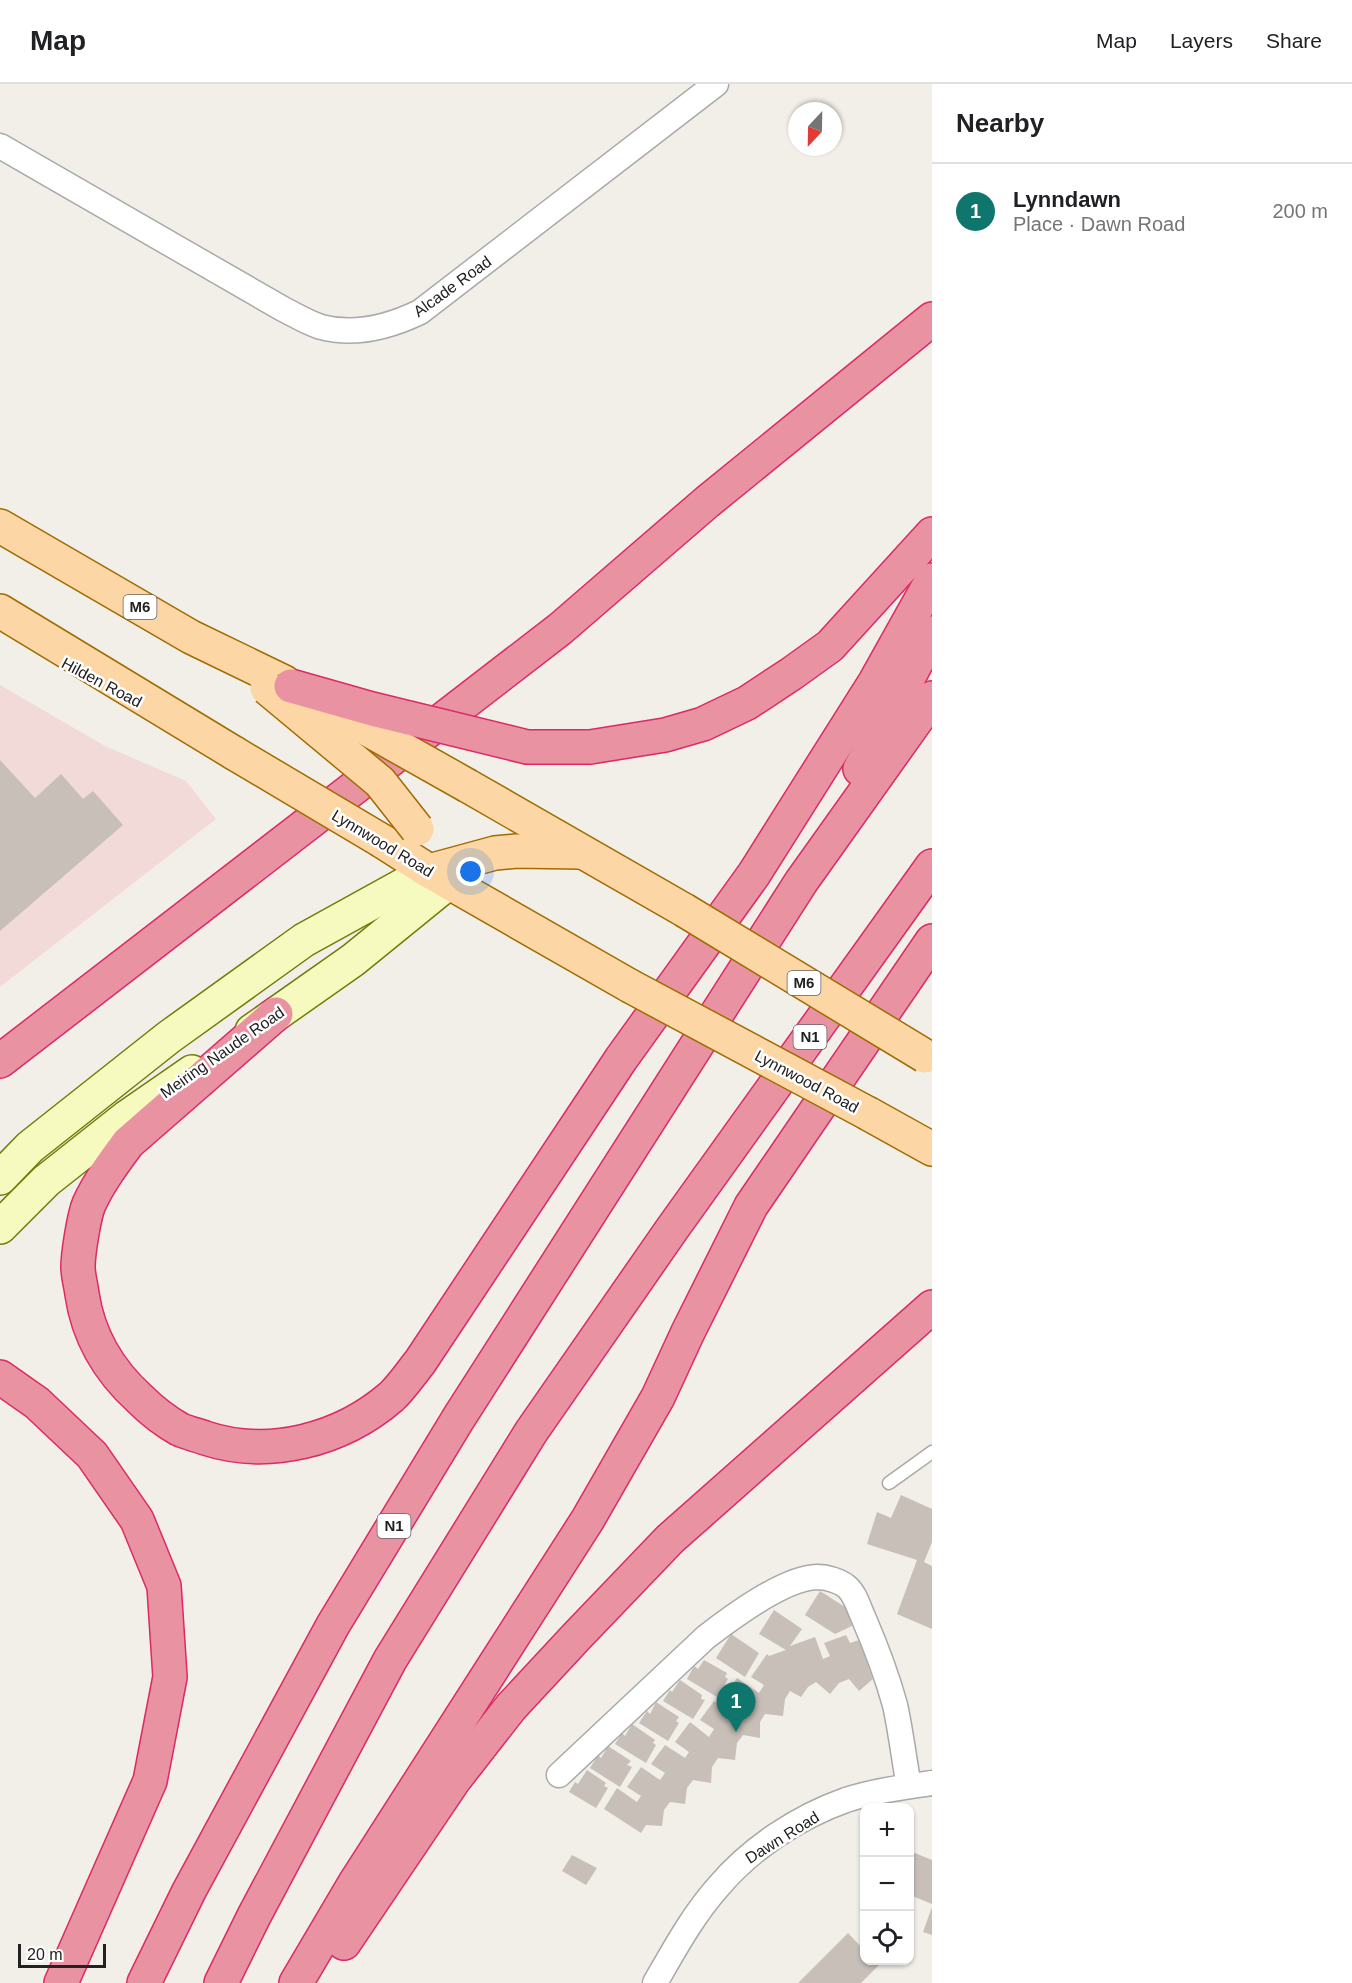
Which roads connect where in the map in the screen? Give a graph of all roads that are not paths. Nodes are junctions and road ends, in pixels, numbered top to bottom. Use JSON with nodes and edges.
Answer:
{"nodes":[{"id":1,"x":716,"y":84,"type":"edge"},
{"id":2,"x":0,"y":146,"type":"edge"},
{"id":3,"x":932,"y":319,"type":"edge"},
{"id":4,"x":0,"y":526,"type":"edge"},
{"id":5,"x":932,"y":534,"type":"edge"},
{"id":6,"x":932,"y":579,"type":"edge"},
{"id":7,"x":0,"y":611,"type":"edge"},
{"id":8,"x":932,"y":633,"type":"edge"},
{"id":9,"x":20,"y":638,"type":"dead end"},
{"id":10,"x":281,"y":686,"type":"junction"},
{"id":11,"x":932,"y":698,"type":"edge"},
{"id":12,"x":205,"y":737,"type":"junction"},
{"id":13,"x":583,"y":852,"type":"junction"},
{"id":14,"x":932,"y":866,"type":"edge"},
{"id":15,"x":440,"y":873,"type":"junction"},
{"id":16,"x":801,"y":882,"type":"junction"},
{"id":17,"x":932,"y":941,"type":"edge"},
{"id":18,"x":276,"y":1014,"type":"junction"},
{"id":19,"x":929,"y":1058,"type":"edge"},
{"id":20,"x":0,"y":1061,"type":"edge"},
{"id":21,"x":932,"y":1149,"type":"edge"},
{"id":22,"x":0,"y":1178,"type":"edge"},
{"id":23,"x":0,"y":1227,"type":"edge"},
{"id":24,"x":932,"y":1307,"type":"edge"},
{"id":25,"x":0,"y":1377,"type":"edge"},
{"id":26,"x":932,"y":1452,"type":"edge"},
{"id":27,"x":889,"y":1483,"type":"dead end"},
{"id":28,"x":559,"y":1775,"type":"dead end"},
{"id":29,"x":920,"y":1785,"type":"edge"},
{"id":30,"x":61,"y":1983,"type":"edge"},
{"id":31,"x":144,"y":1983,"type":"edge"},
{"id":32,"x":221,"y":1983,"type":"edge"},
{"id":33,"x":296,"y":1983,"type":"edge"},
{"id":34,"x":318,"y":1983,"type":"edge"},
{"id":35,"x":655,"y":1983,"type":"edge"}],
"edges":[{"from":1,"to":2,"type":"street","name":"Alcade Road"},
{"from":3,"to":20,"type":"highway"},
{"from":4,"to":10,"type":"main road","number":"M6"},
{"from":5,"to":10,"type":"highway","bridge":true},
{"from":6,"to":18,"type":"highway"},
{"from":7,"to":12,"type":"main road","name":"Lynnwood Road"},
{"from":8,"to":16,"type":"highway"},
{"from":9,"to":12,"type":"lane","name":"Hilden Road"},
{"from":10,"to":13,"type":"main road","number":"M6","bridge":true},
{"from":10,"to":15,"type":"main road","bridge":true},
{"from":11,"to":16,"type":"highway","number":"N1"},
{"from":12,"to":15,"type":"main road","name":"Lynnwood Road","bridge":true},
{"from":13,"to":15,"type":"main road"},
{"from":13,"to":19,"type":"main road","number":"M6","bridge":true},
{"from":14,"to":32,"type":"highway","number":"N1"},
{"from":15,"to":18,"type":"main road","name":"Meiring Naude Road"},
{"from":15,"to":21,"type":"main road","name":"Lynnwood Road","bridge":true},
{"from":15,"to":22,"type":"main road"},
{"from":16,"to":31,"type":"highway","number":"N1"},
{"from":17,"to":33,"type":"highway"},
{"from":18,"to":23,"type":"main road","name":"Meiring Naude Road"},
{"from":24,"to":34,"type":"highway"},
{"from":25,"to":30,"type":"highway"},
{"from":26,"to":27,"type":"lane"},
{"from":28,"to":29,"type":"street"},
{"from":29,"to":35,"type":"street","name":"Dawn Road"}]}
